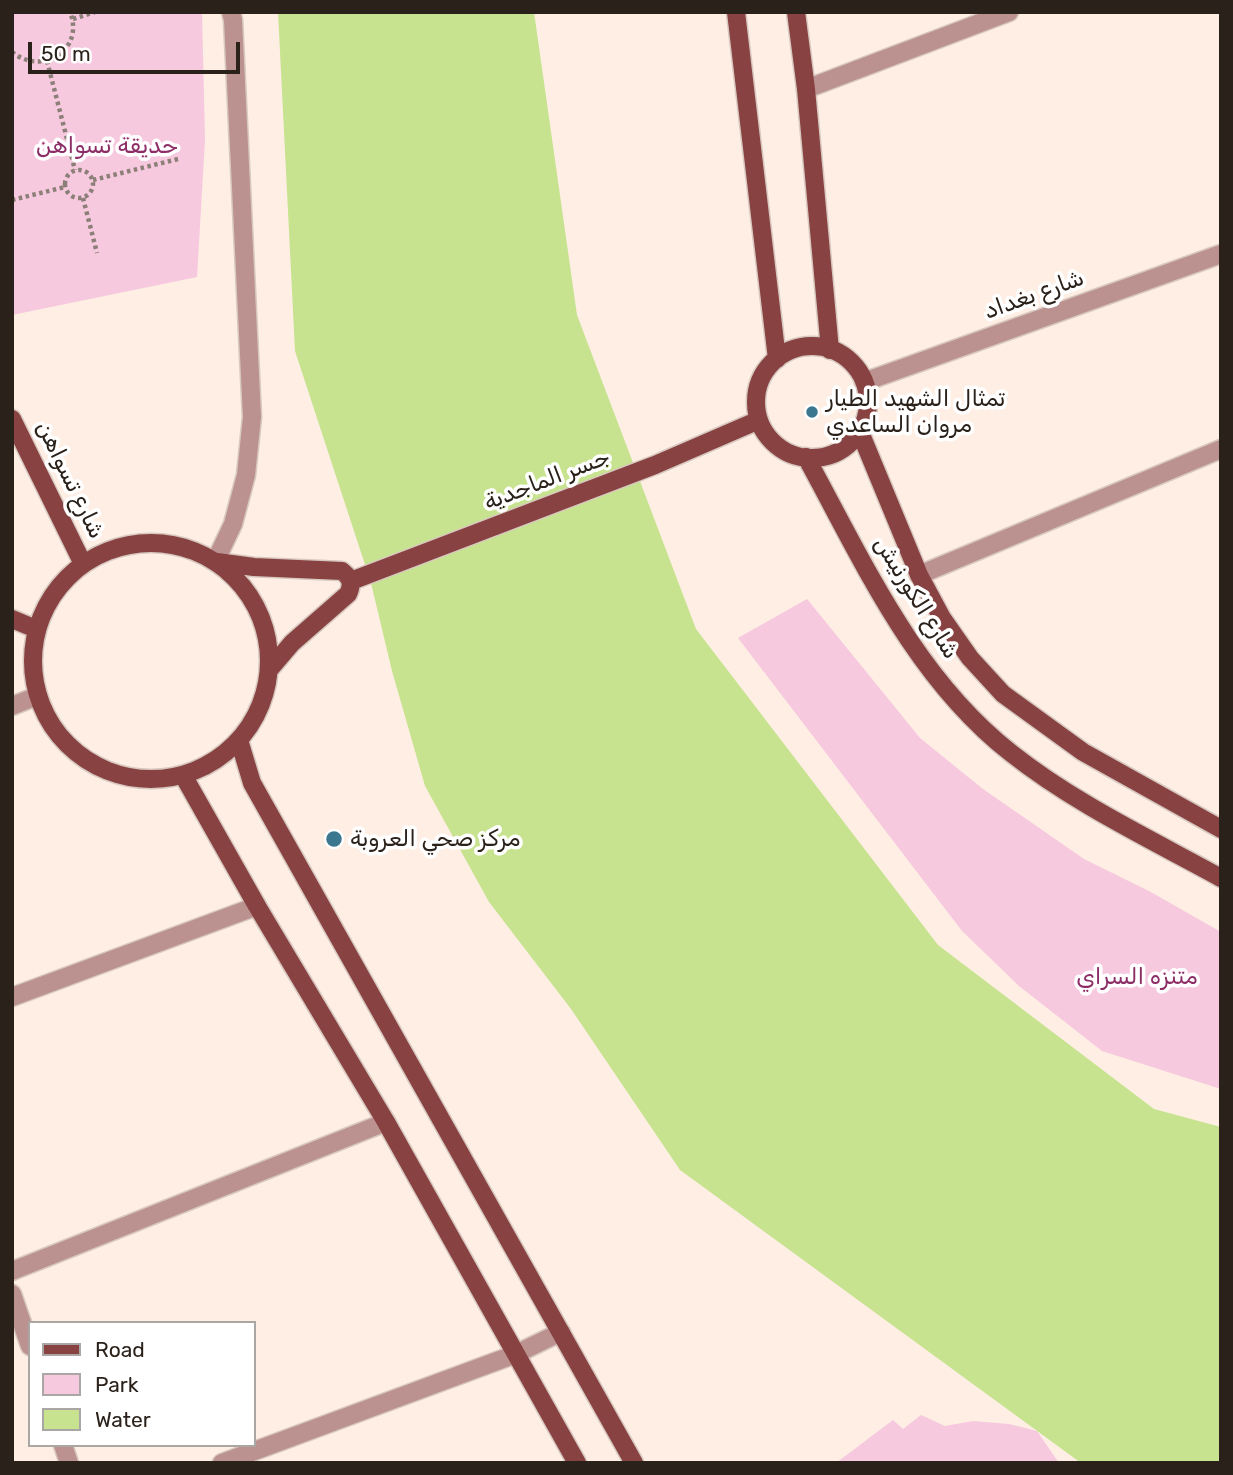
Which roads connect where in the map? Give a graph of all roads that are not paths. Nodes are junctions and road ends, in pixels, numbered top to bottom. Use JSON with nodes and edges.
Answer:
{"nodes":[{"id":1,"x":231,"y":12,"type":"edge"},
{"id":2,"x":736,"y":12,"type":"edge"},
{"id":3,"x":796,"y":12,"type":"edge"},
{"id":4,"x":1009,"y":12,"type":"edge"},
{"id":5,"x":806,"y":89,"type":"junction"},
{"id":6,"x":1221,"y":254,"type":"edge"},
{"id":7,"x":831,"y":350,"type":"junction"},
{"id":8,"x":778,"y":359,"type":"junction"},
{"id":9,"x":864,"y":382,"type":"junction"},
{"id":10,"x":12,"y":419,"type":"edge"},
{"id":11,"x":759,"y":420,"type":"junction"},
{"id":12,"x":860,"y":432,"type":"junction"},
{"id":13,"x":1221,"y":449,"type":"edge"},
{"id":14,"x":806,"y":457,"type":"junction"},
{"id":15,"x":215,"y":562,"type":"junction"},
{"id":16,"x":83,"y":564,"type":"junction"},
{"id":17,"x":919,"y":575,"type":"junction"},
{"id":18,"x":351,"y":581,"type":"junction"},
{"id":19,"x":12,"y":619,"type":"edge"},
{"id":20,"x":36,"y":629,"type":"junction"},
{"id":21,"x":269,"y":670,"type":"junction"},
{"id":22,"x":37,"y":696,"type":"junction"},
{"id":23,"x":12,"y":706,"type":"edge"},
{"id":24,"x":239,"y":740,"type":"junction"},
{"id":25,"x":183,"y":775,"type":"junction"},
{"id":26,"x":1221,"y":829,"type":"edge"},
{"id":27,"x":1221,"y":878,"type":"edge"},
{"id":28,"x":257,"y":906,"type":"junction"},
{"id":29,"x":12,"y":997,"type":"edge"},
{"id":30,"x":386,"y":1122,"type":"junction"},
{"id":31,"x":12,"y":1271,"type":"edge"},
{"id":32,"x":12,"y":1294,"type":"edge"},
{"id":33,"x":561,"y":1332,"type":"junction"},
{"id":34,"x":28,"y":1340,"type":"edge"},
{"id":35,"x":516,"y":1354,"type":"junction"},
{"id":36,"x":222,"y":1463,"type":"edge"},
{"id":37,"x":578,"y":1463,"type":"edge"},
{"id":38,"x":634,"y":1463,"type":"edge"}],
"edges":[{"from":1,"to":15,"type":"street"},
{"from":2,"to":8,"type":"main road"},
{"from":3,"to":5,"type":"main road"},
{"from":4,"to":5,"type":"street"},
{"from":5,"to":7,"type":"main road"},
{"from":6,"to":9,"type":"street","name":"شارع بغداد"},
{"from":7,"to":8,"type":"main road"},
{"from":7,"to":9,"type":"main road"},
{"from":8,"to":11,"type":"main road"},
{"from":9,"to":12,"type":"main road"},
{"from":10,"to":16,"type":"main road","name":"شارع تسواهن"},
{"from":11,"to":14,"type":"main road"},
{"from":11,"to":18,"type":"main road","name":"جسر الماجدية"},
{"from":12,"to":14,"type":"main road"},
{"from":12,"to":17,"type":"main road"},
{"from":13,"to":17,"type":"street"},
{"from":14,"to":27,"type":"main road","name":"شارع الكورنيش"},
{"from":15,"to":16,"type":"main road"},
{"from":15,"to":18,"type":"main road"},
{"from":15,"to":21,"type":"main road"},
{"from":16,"to":20,"type":"main road"},
{"from":17,"to":26,"type":"main road"},
{"from":18,"to":21,"type":"main road"},
{"from":19,"to":20,"type":"main road"},
{"from":20,"to":22,"type":"main road"},
{"from":21,"to":24,"type":"main road"},
{"from":22,"to":23,"type":"street"},
{"from":22,"to":25,"type":"main road"},
{"from":24,"to":25,"type":"main road"},
{"from":24,"to":33,"type":"main road"},
{"from":25,"to":28,"type":"main road"},
{"from":28,"to":29,"type":"street"},
{"from":28,"to":30,"type":"main road"},
{"from":30,"to":31,"type":"street"},
{"from":30,"to":35,"type":"main road"},
{"from":32,"to":34,"type":"street"},
{"from":33,"to":35,"type":"street"},
{"from":33,"to":38,"type":"main road"},
{"from":35,"to":36,"type":"street"},
{"from":35,"to":37,"type":"main road"}]}
